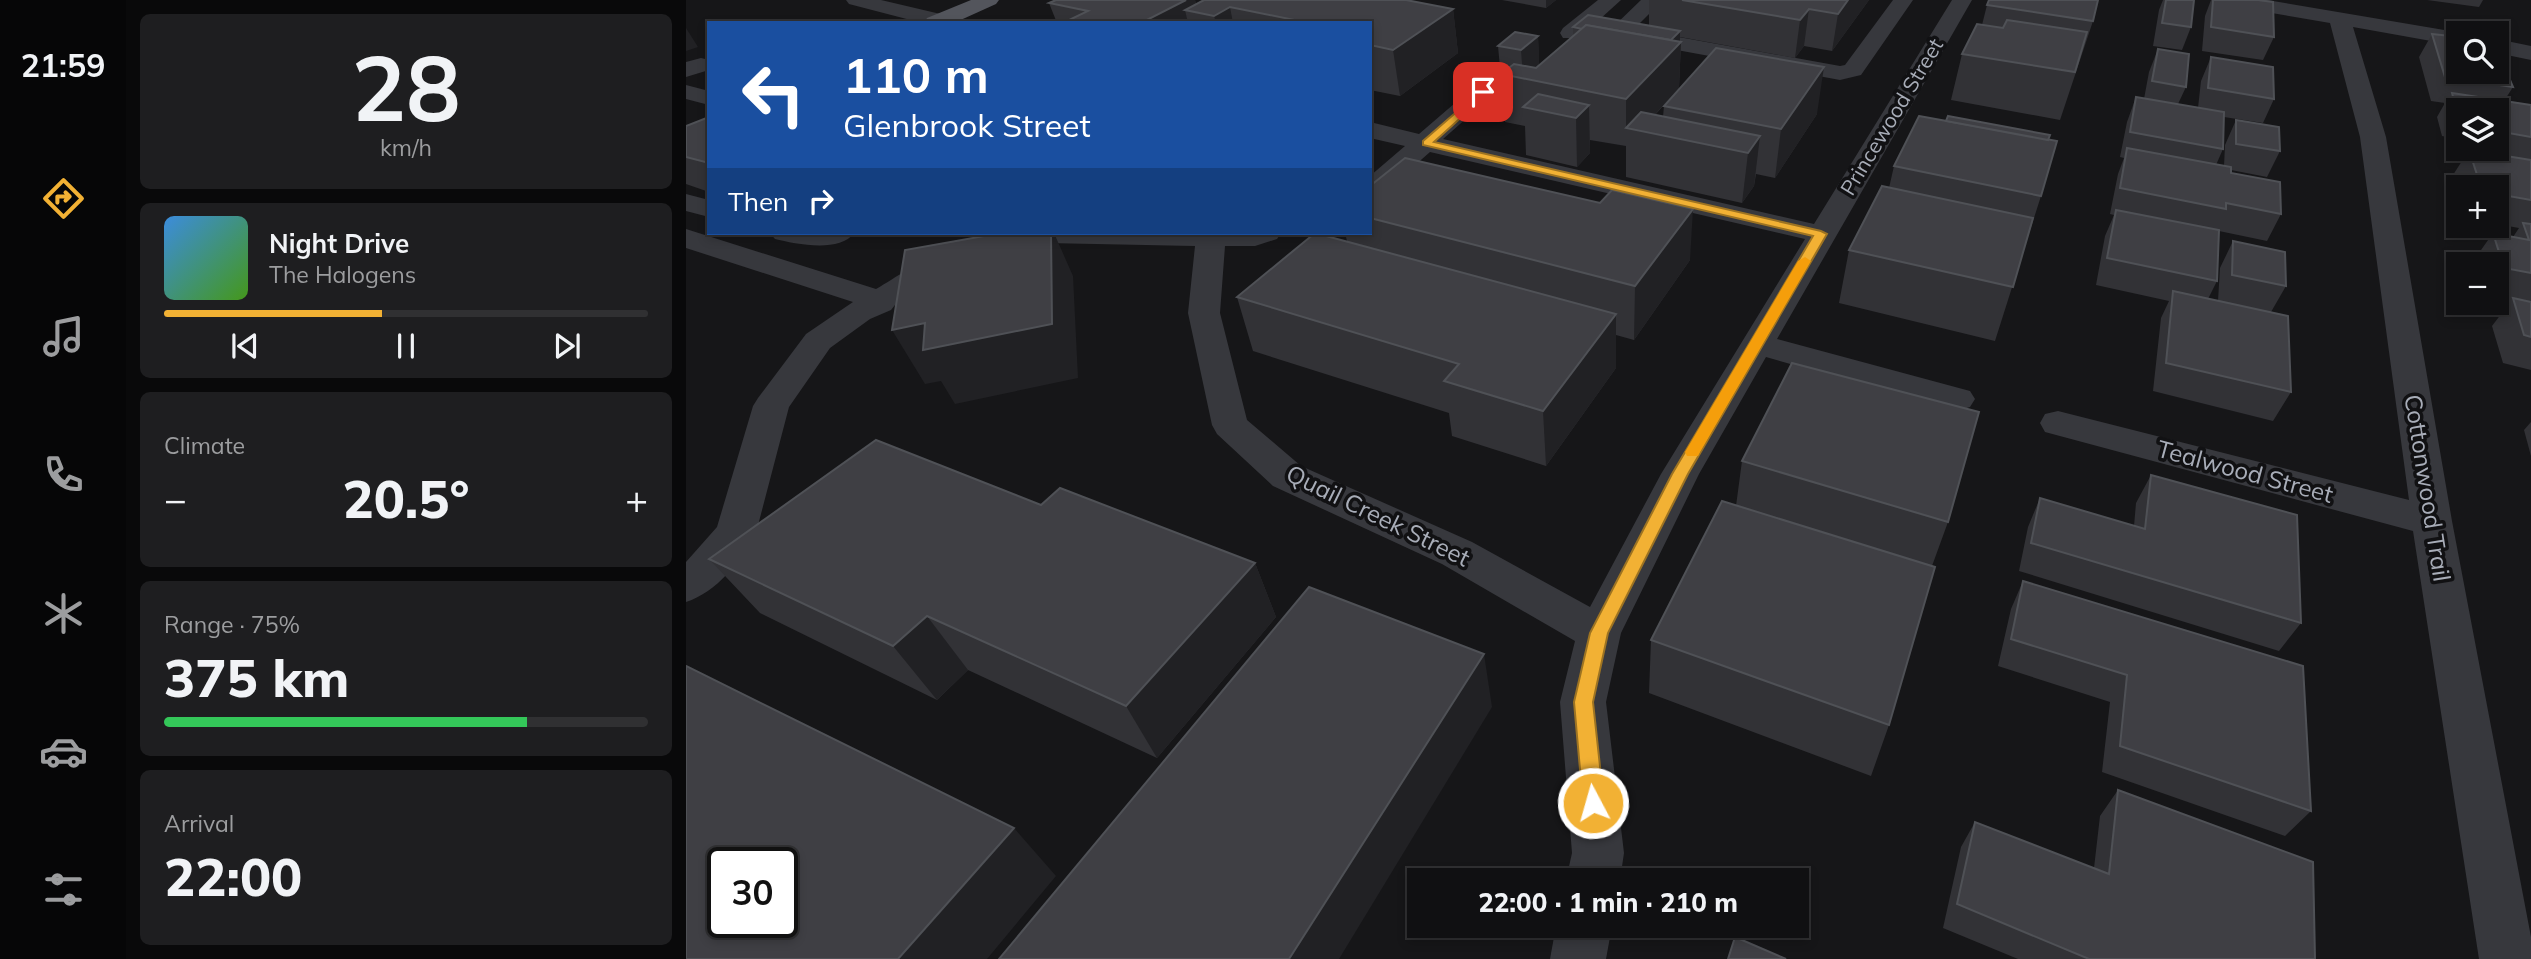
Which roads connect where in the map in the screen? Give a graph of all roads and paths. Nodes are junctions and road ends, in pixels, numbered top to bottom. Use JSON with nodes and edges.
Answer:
{"nodes":[{"id":1,"x":989,"y":0,"type":"edge"},
{"id":2,"x":1611,"y":0,"type":"edge"},
{"id":3,"x":1653,"y":0,"type":"edge"},
{"id":4,"x":1903,"y":0,"type":"edge"},
{"id":5,"x":1962,"y":0,"type":"edge"},
{"id":6,"x":2230,"y":0,"type":"edge"},
{"id":7,"x":863,"y":1,"type":"edge"},
{"id":8,"x":2315,"y":11,"type":"edge"},
{"id":9,"x":934,"y":21,"type":"edge"},
{"id":10,"x":940,"y":21,"type":"edge"},
{"id":11,"x":1571,"y":33,"type":"dead end"},
{"id":12,"x":2446,"y":36,"type":"edge"},
{"id":13,"x":2509,"y":48,"type":"edge"},
{"id":14,"x":2531,"y":53,"type":"edge"},
{"id":15,"x":1520,"y":59,"type":"edge"},
{"id":16,"x":686,"y":92,"type":"edge"},
{"id":17,"x":707,"y":97,"type":"edge"},
{"id":18,"x":1372,"y":130,"type":"edge"},
{"id":19,"x":1426,"y":143,"type":"junction"},
{"id":20,"x":1372,"y":188,"type":"edge"},
{"id":21,"x":686,"y":202,"type":"edge"},
{"id":22,"x":707,"y":208,"type":"edge"},
{"id":23,"x":1821,"y":234,"type":"junction"},
{"id":24,"x":816,"y":235,"type":"edge"},
{"id":25,"x":834,"y":235,"type":"edge"},
{"id":26,"x":1042,"y":235,"type":"edge"},
{"id":27,"x":1068,"y":235,"type":"edge"},
{"id":28,"x":1261,"y":235,"type":"edge"},
{"id":29,"x":686,"y":238,"type":"edge"},
{"id":30,"x":1211,"y":238,"type":"junction"},
{"id":31,"x":880,"y":303,"type":"junction"},
{"id":32,"x":1756,"y":344,"type":"junction"},
{"id":33,"x":1957,"y":399,"type":"dead end"},
{"id":34,"x":2058,"y":423,"type":"dead end"},
{"id":35,"x":2432,"y":522,"type":"junction"},
{"id":36,"x":686,"y":585,"type":"edge"},
{"id":37,"x":1599,"y":633,"type":"junction"},
{"id":38,"x":1595,"y":868,"type":"edge"},
{"id":39,"x":1582,"y":938,"type":"edge"},
{"id":40,"x":1578,"y":959,"type":"edge"},
{"id":41,"x":2507,"y":959,"type":"edge"}],
"edges":[{"from":1,"to":10,"type":"main road"},
{"from":2,"to":11,"type":"street"},
{"from":3,"to":4,"type":"street"},
{"from":5,"to":23,"type":"street","name":"Princewood Street"},
{"from":6,"to":8,"type":"street"},
{"from":7,"to":9,"type":"street"},
{"from":8,"to":12,"type":"street"},
{"from":8,"to":35,"type":"street","name":"Cottonwood Trail"},
{"from":13,"to":14,"type":"street"},
{"from":15,"to":19,"type":"street"},
{"from":16,"to":17,"type":"street"},
{"from":18,"to":19,"type":"street"},
{"from":19,"to":20,"type":"street"},
{"from":19,"to":23,"type":"street"},
{"from":21,"to":22,"type":"street"},
{"from":23,"to":32,"type":"street","name":"Princewood Street"},
{"from":24,"to":25,"type":"street"},
{"from":26,"to":31,"type":"street"},
{"from":27,"to":30,"type":"street"},
{"from":28,"to":30,"type":"street"},
{"from":29,"to":31,"type":"street"},
{"from":30,"to":37,"type":"street","name":"Quail Creek Street"},
{"from":31,"to":36,"type":"street"},
{"from":32,"to":33,"type":"street"},
{"from":32,"to":37,"type":"street","name":"Princewood Street"},
{"from":34,"to":35,"type":"street","name":"Tealwood Street"},
{"from":35,"to":41,"type":"street","name":"Cottonwood Trail"},
{"from":37,"to":38,"type":"street","name":"Princewood Street"},
{"from":39,"to":40,"type":"street"}]}
